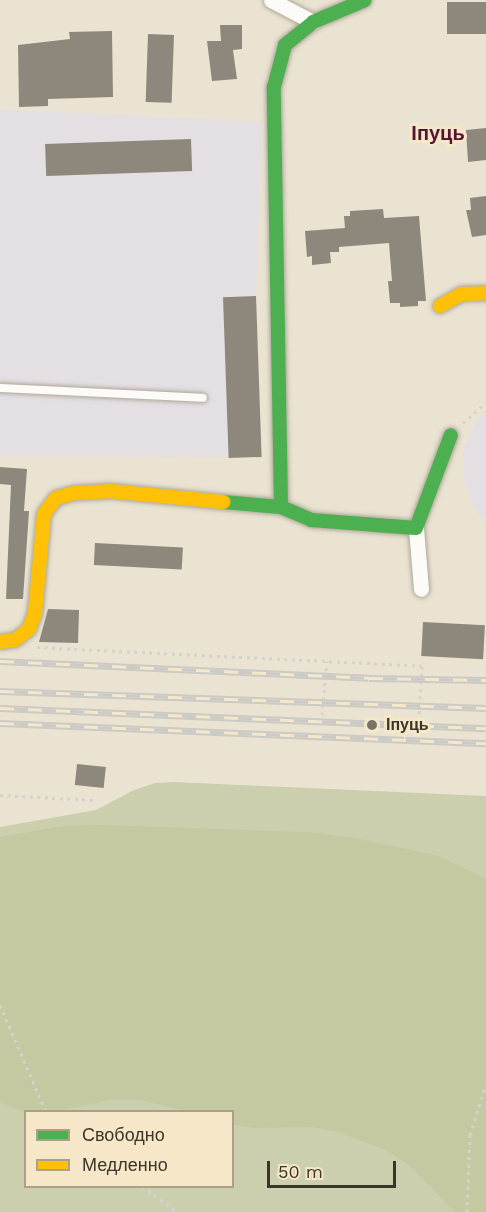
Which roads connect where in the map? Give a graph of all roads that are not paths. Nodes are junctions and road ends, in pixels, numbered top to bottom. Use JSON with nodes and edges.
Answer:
{"nodes":[{"id":1,"x":271,"y":0,"type":"edge"},
{"id":2,"x":365,"y":0,"type":"edge"},
{"id":3,"x":314,"y":22,"type":"junction"},
{"id":4,"x":486,"y":293,"type":"edge"},
{"id":5,"x":440,"y":306,"type":"dead end"},
{"id":6,"x":0,"y":388,"type":"edge"},
{"id":7,"x":203,"y":398,"type":"dead end"},
{"id":8,"x":450,"y":435,"type":"road end"},
{"id":9,"x":281,"y":507,"type":"junction"},
{"id":10,"x":416,"y":528,"type":"junction"},
{"id":11,"x":421,"y":589,"type":"dead end"},
{"id":12,"x":0,"y":642,"type":"edge"}],
"edges":[{"from":1,"to":3,"type":"street"},
{"from":2,"to":3,"type":"street"},
{"from":3,"to":9,"type":"street"},
{"from":4,"to":5,"type":"street"},
{"from":6,"to":7,"type":"lane"},
{"from":8,"to":10,"type":"street"},
{"from":9,"to":10,"type":"street"},
{"from":9,"to":12,"type":"street"},
{"from":10,"to":11,"type":"street"}]}
